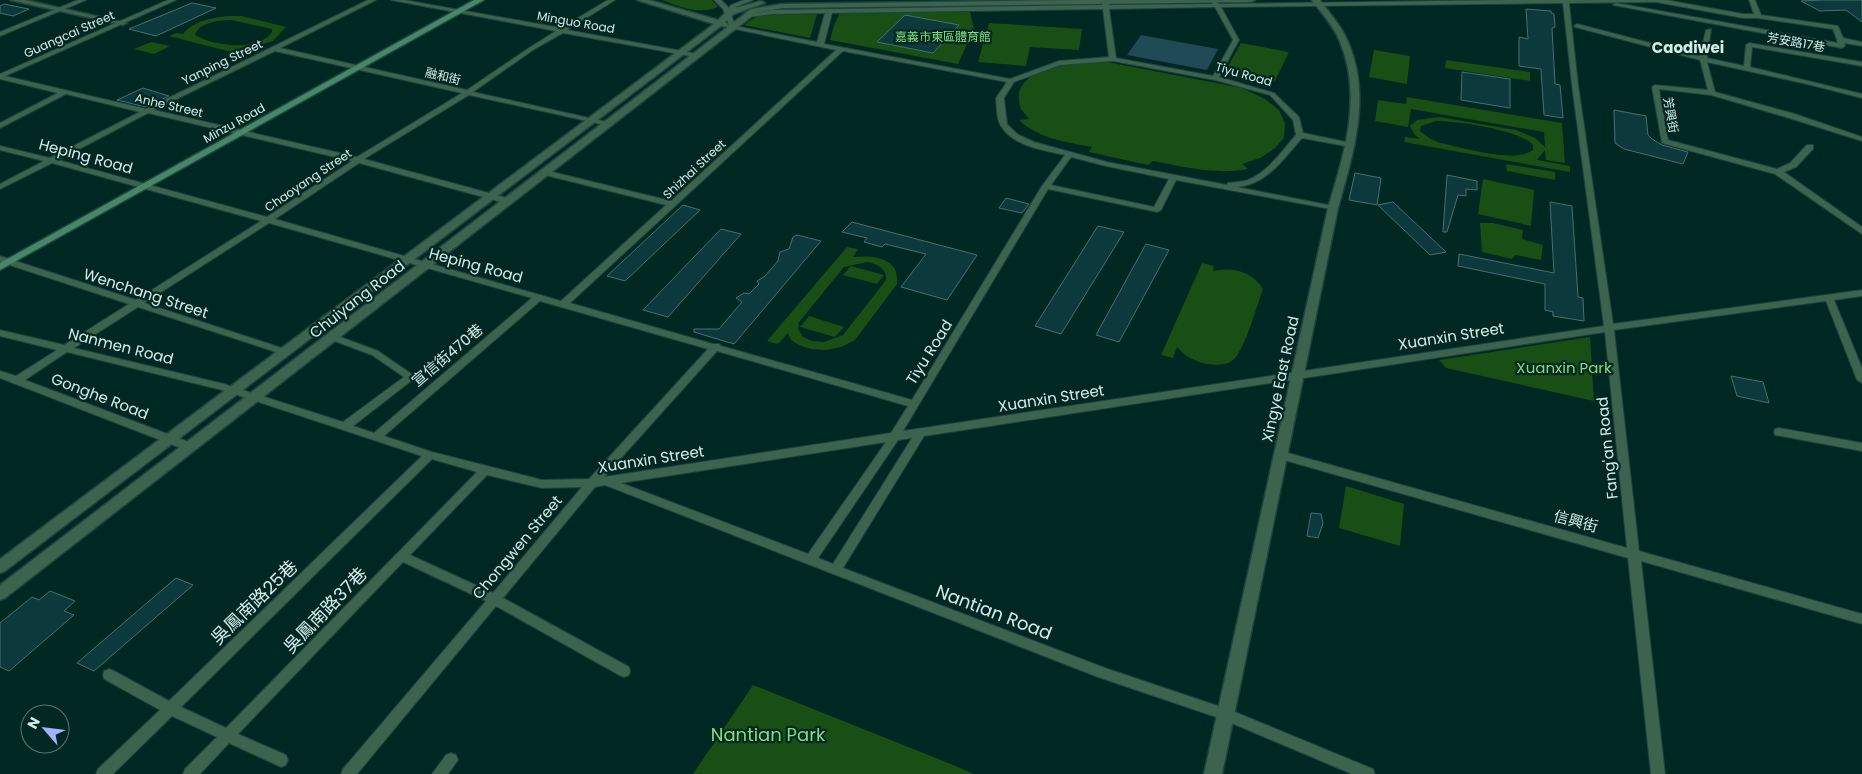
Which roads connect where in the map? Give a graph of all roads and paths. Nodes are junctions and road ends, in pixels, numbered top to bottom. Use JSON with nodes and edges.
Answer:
{"nodes":[{"id":1,"x":14,"y":0,"type":"edge"},
{"id":2,"x":48,"y":0,"type":"edge"},
{"id":3,"x":83,"y":0,"type":"edge"},
{"id":4,"x":173,"y":0,"type":"edge"},
{"id":5,"x":373,"y":0,"type":"edge"},
{"id":6,"x":394,"y":0,"type":"edge"},
{"id":7,"x":480,"y":0,"type":"edge"},
{"id":8,"x":612,"y":0,"type":"edge"},
{"id":9,"x":641,"y":0,"type":"edge"},
{"id":10,"x":717,"y":0,"type":"edge"},
{"id":11,"x":750,"y":0,"type":"edge"},
{"id":12,"x":842,"y":0,"type":"edge"},
{"id":13,"x":1251,"y":0,"type":"edge"},
{"id":14,"x":1628,"y":0,"type":"edge"},
{"id":15,"x":1656,"y":0,"type":"edge"},
{"id":16,"x":1752,"y":0,"type":"edge"},
{"id":17,"x":1492,"y":1,"type":"edge"},
{"id":18,"x":1566,"y":1,"type":"edge"},
{"id":19,"x":1317,"y":2,"type":"edge"},
{"id":20,"x":1169,"y":3,"type":"edge"},
{"id":21,"x":1384,"y":3,"type":"edge"},
{"id":22,"x":1606,"y":3,"type":"dead end"},
{"id":23,"x":1216,"y":4,"type":"edge"},
{"id":24,"x":72,"y":5,"type":"junction"},
{"id":25,"x":1104,"y":5,"type":"edge"},
{"id":26,"x":60,"y":10,"type":"junction"},
{"id":27,"x":829,"y":11,"type":"junction"},
{"id":28,"x":459,"y":12,"type":"junction"},
{"id":29,"x":750,"y":14,"type":"junction"},
{"id":30,"x":1758,"y":16,"type":"junction"},
{"id":31,"x":134,"y":18,"type":"junction"},
{"id":32,"x":730,"y":18,"type":"junction"},
{"id":33,"x":124,"y":23,"type":"junction"},
{"id":34,"x":719,"y":24,"type":"junction"},
{"id":35,"x":1577,"y":26,"type":"dead end"},
{"id":36,"x":561,"y":30,"type":"junction"},
{"id":37,"x":1709,"y":30,"type":"dead end"},
{"id":38,"x":0,"y":34,"type":"edge"},
{"id":39,"x":1841,"y":40,"type":"junction"},
{"id":40,"x":1862,"y":44,"type":"edge"},
{"id":41,"x":820,"y":45,"type":"junction"},
{"id":42,"x":275,"y":49,"type":"junction"},
{"id":43,"x":841,"y":49,"type":"junction"},
{"id":44,"x":682,"y":52,"type":"junction"},
{"id":45,"x":696,"y":55,"type":"junction"},
{"id":46,"x":1113,"y":58,"type":"junction"},
{"id":47,"x":1703,"y":59,"type":"junction"},
{"id":48,"x":1862,"y":64,"type":"edge"},
{"id":49,"x":358,"y":68,"type":"junction"},
{"id":50,"x":1747,"y":68,"type":"junction"},
{"id":51,"x":0,"y":77,"type":"edge"},
{"id":52,"x":1215,"y":78,"type":"junction"},
{"id":53,"x":1011,"y":81,"type":"junction"},
{"id":54,"x":66,"y":92,"type":"junction"},
{"id":55,"x":1712,"y":92,"type":"junction"},
{"id":56,"x":467,"y":93,"type":"junction"},
{"id":57,"x":1862,"y":96,"type":"edge"},
{"id":58,"x":146,"y":111,"type":"junction"},
{"id":59,"x":591,"y":120,"type":"junction"},
{"id":60,"x":607,"y":124,"type":"junction"},
{"id":61,"x":0,"y":126,"type":"edge"},
{"id":62,"x":240,"y":134,"type":"junction"},
{"id":63,"x":1300,"y":134,"type":"junction"},
{"id":64,"x":1862,"y":139,"type":"edge"},
{"id":65,"x":1351,"y":145,"type":"junction"},
{"id":66,"x":1810,"y":147,"type":"dead end"},
{"id":67,"x":0,"y":148,"type":"edge"},
{"id":68,"x":1069,"y":155,"type":"junction"},
{"id":69,"x":51,"y":160,"type":"junction"},
{"id":70,"x":358,"y":160,"type":"junction"},
{"id":71,"x":544,"y":172,"type":"junction"},
{"id":72,"x":1778,"y":172,"type":"junction"},
{"id":73,"x":1174,"y":177,"type":"junction"},
{"id":74,"x":1197,"y":182,"type":"junction"},
{"id":75,"x":145,"y":186,"type":"junction"},
{"id":76,"x":1046,"y":186,"type":"junction"},
{"id":77,"x":0,"y":187,"type":"edge"},
{"id":78,"x":492,"y":195,"type":"junction"},
{"id":79,"x":508,"y":201,"type":"junction"},
{"id":80,"x":673,"y":204,"type":"junction"},
{"id":81,"x":1333,"y":208,"type":"junction"},
{"id":82,"x":268,"y":220,"type":"junction"},
{"id":83,"x":1862,"y":231,"type":"edge"},
{"id":84,"x":0,"y":259,"type":"edge"},
{"id":85,"x":406,"y":260,"type":"junction"},
{"id":86,"x":10,"y":262,"type":"junction"},
{"id":87,"x":424,"y":265,"type":"junction"},
{"id":88,"x":0,"y":267,"type":"edge"},
{"id":89,"x":1862,"y":293,"type":"edge"},
{"id":90,"x":539,"y":297,"type":"junction"},
{"id":91,"x":1829,"y":298,"type":"junction"},
{"id":92,"x":135,"y":304,"type":"junction"},
{"id":93,"x":563,"y":304,"type":"junction"},
{"id":94,"x":1609,"y":328,"type":"junction"},
{"id":95,"x":0,"y":333,"type":"edge"},
{"id":96,"x":332,"y":337,"type":"junction"},
{"id":97,"x":716,"y":346,"type":"junction"},
{"id":98,"x":66,"y":348,"type":"junction"},
{"id":99,"x":285,"y":352,"type":"junction"},
{"id":100,"x":0,"y":374,"type":"edge"},
{"id":101,"x":1298,"y":374,"type":"junction"},
{"id":102,"x":17,"y":380,"type":"junction"},
{"id":103,"x":1862,"y":380,"type":"edge"},
{"id":104,"x":235,"y":390,"type":"junction"},
{"id":105,"x":255,"y":397,"type":"junction"},
{"id":106,"x":914,"y":404,"type":"junction"},
{"id":107,"x":344,"y":427,"type":"junction"},
{"id":108,"x":1779,"y":432,"type":"dead end"},
{"id":109,"x":920,"y":433,"type":"junction"},
{"id":110,"x":376,"y":436,"type":"junction"},
{"id":111,"x":895,"y":436,"type":"junction"},
{"id":112,"x":170,"y":439,"type":"junction"},
{"id":113,"x":190,"y":447,"type":"junction"},
{"id":114,"x":1862,"y":448,"type":"edge"},
{"id":115,"x":430,"y":455,"type":"junction"},
{"id":116,"x":1281,"y":455,"type":"junction"},
{"id":117,"x":485,"y":470,"type":"junction"},
{"id":118,"x":608,"y":482,"type":"junction"},
{"id":119,"x":592,"y":483,"type":"junction"},
{"id":120,"x":1634,"y":554,"type":"junction"},
{"id":121,"x":402,"y":556,"type":"junction"},
{"id":122,"x":810,"y":561,"type":"junction"},
{"id":123,"x":0,"y":567,"type":"edge"},
{"id":124,"x":835,"y":570,"type":"junction"},
{"id":125,"x":0,"y":594,"type":"edge"},
{"id":126,"x":494,"y":600,"type":"junction"},
{"id":127,"x":1862,"y":618,"type":"edge"},
{"id":128,"x":624,"y":671,"type":"dead end"},
{"id":129,"x":108,"y":675,"type":"dead end"},
{"id":130,"x":169,"y":708,"type":"junction"},
{"id":131,"x":1226,"y":714,"type":"junction"},
{"id":132,"x":228,"y":734,"type":"junction"},
{"id":133,"x":282,"y":760,"type":"dead end"},
{"id":134,"x":451,"y":760,"type":"dead end"},
{"id":135,"x":103,"y":774,"type":"edge"},
{"id":136,"x":190,"y":774,"type":"edge"},
{"id":137,"x":348,"y":774,"type":"edge"},
{"id":138,"x":439,"y":774,"type":"edge"},
{"id":139,"x":1212,"y":774,"type":"edge"},
{"id":140,"x":1368,"y":774,"type":"edge"},
{"id":141,"x":1658,"y":774,"type":"edge"}],
"edges":[{"from":1,"to":26,"type":"street"},
{"from":2,"to":24,"type":"street"},
{"from":3,"to":24,"type":"street"},
{"from":4,"to":31,"type":"street","name":"Guangcai Street"},
{"from":5,"to":42,"type":"street","name":"Yanping Street"},
{"from":6,"to":28,"type":"street","name":"Minguo Road"},
{"from":7,"to":28,"type":"main road","name":"Minzu Road"},
{"from":8,"to":36,"type":"street","name":"Chaoyang Street"},
{"from":9,"to":34,"type":"street"},
{"from":10,"to":32,"type":"street"},
{"from":11,"to":32,"type":"street"},
{"from":12,"to":32,"type":"street"},
{"from":13,"to":23,"type":"street","name":"Chuiyang Road"},
{"from":14,"to":15,"type":"street"},
{"from":14,"to":18,"type":"street"},
{"from":15,"to":30,"type":"street"},
{"from":16,"to":30,"type":"street"},
{"from":17,"to":18,"type":"street"},
{"from":17,"to":21,"type":"street"},
{"from":18,"to":94,"type":"street","name":"Fang'an Road"},
{"from":19,"to":21,"type":"street"},
{"from":19,"to":23,"type":"street"},
{"from":19,"to":65,"type":"street","name":"Xingye East Road"},
{"from":20,"to":23,"type":"street","name":"Chuiyang Road"},
{"from":20,"to":25,"type":"street","name":"Chuiyang Road"},
{"from":22,"to":39,"type":"street"},
{"from":23,"to":52,"type":"street"},
{"from":24,"to":26,"type":"street"},
{"from":24,"to":31,"type":"street"},
{"from":25,"to":27,"type":"street"},
{"from":25,"to":29,"type":"street","name":"Chuiyang Road"},
{"from":25,"to":46,"type":"street"},
{"from":26,"to":33,"type":"street"},
{"from":26,"to":38,"type":"street"},
{"from":27,"to":29,"type":"street"},
{"from":27,"to":41,"type":"street"},
{"from":28,"to":36,"type":"street","name":"Minguo Road"},
{"from":28,"to":49,"type":"main road","name":"Minzu Road"},
{"from":29,"to":32,"type":"street","name":"Chuiyang Road"},
{"from":30,"to":39,"type":"street"},
{"from":31,"to":33,"type":"street","name":"Guangcai Street"},
{"from":32,"to":34,"type":"street"},
{"from":32,"to":41,"type":"street"},
{"from":32,"to":45,"type":"street","name":"Chuiyang Road"},
{"from":33,"to":51,"type":"street","name":"Guangcai Street"},
{"from":34,"to":44,"type":"street","name":"Chuiyang Road"},
{"from":35,"to":47,"type":"street"},
{"from":36,"to":44,"type":"street","name":"Minguo Road"},
{"from":36,"to":56,"type":"street","name":"Chaoyang Street"},
{"from":37,"to":47,"type":"street"},
{"from":39,"to":40,"type":"street"},
{"from":41,"to":43,"type":"street"},
{"from":42,"to":49,"type":"street","name":"融和街"},
{"from":42,"to":58,"type":"street","name":"Yanping Street"},
{"from":43,"to":53,"type":"street"},
{"from":43,"to":80,"type":"street","name":"Shizhai Street"},
{"from":44,"to":45,"type":"street","name":"Minguo Road"},
{"from":44,"to":59,"type":"street","name":"Chuiyang Road"},
{"from":45,"to":60,"type":"street","name":"Chuiyang Road"},
{"from":46,"to":52,"type":"street","name":"Tiyu Road"},
{"from":46,"to":53,"type":"street","name":"Tiyu Road"},
{"from":47,"to":50,"type":"street"},
{"from":47,"to":55,"type":"street"},
{"from":48,"to":50,"type":"street","name":"芳安路17巷"},
{"from":49,"to":56,"type":"street","name":"融和街"},
{"from":49,"to":62,"type":"main road","name":"Minzu Road"},
{"from":50,"to":57,"type":"street"},
{"from":51,"to":54,"type":"street","name":"Anhe Street"},
{"from":52,"to":63,"type":"street","name":"Tiyu Road"},
{"from":53,"to":68,"type":"street"},
{"from":54,"to":58,"type":"street","name":"Anhe Street"},
{"from":54,"to":61,"type":"street"},
{"from":55,"to":64,"type":"street","name":"芳興街"},
{"from":55,"to":72,"type":"street","name":"芳興街"},
{"from":56,"to":59,"type":"street","name":"融和街"},
{"from":56,"to":70,"type":"street","name":"Chaoyang Street"},
{"from":58,"to":62,"type":"street","name":"Anhe Street"},
{"from":58,"to":69,"type":"street","name":"Yanping Street"},
{"from":59,"to":60,"type":"street","name":"融和街"},
{"from":59,"to":78,"type":"street","name":"Chuiyang Road"},
{"from":60,"to":71,"type":"street","name":"Chuiyang Road"},
{"from":62,"to":70,"type":"street","name":"Anhe Street"},
{"from":62,"to":75,"type":"main road","name":"Minzu Road"},
{"from":63,"to":65,"type":"street"},
{"from":63,"to":74,"type":"street"},
{"from":65,"to":81,"type":"street","name":"Xingye East Road"},
{"from":66,"to":72,"type":"street"},
{"from":67,"to":69,"type":"street","name":"Heping Road"},
{"from":68,"to":73,"type":"street"},
{"from":68,"to":76,"type":"street","name":"Tiyu Road"},
{"from":69,"to":75,"type":"street","name":"Heping Road"},
{"from":69,"to":77,"type":"street","name":"Yanping Street"},
{"from":70,"to":78,"type":"street","name":"Anhe Street"},
{"from":70,"to":82,"type":"street","name":"Chaoyang Street"},
{"from":71,"to":79,"type":"street","name":"Chuiyang Road"},
{"from":71,"to":80,"type":"street"},
{"from":72,"to":83,"type":"street","name":"芳興街"},
{"from":73,"to":74,"type":"street"},
{"from":73,"to":76,"type":"street"},
{"from":74,"to":81,"type":"street"},
{"from":75,"to":82,"type":"street","name":"Heping Road"},
{"from":75,"to":86,"type":"main road","name":"Minzu Road"},
{"from":76,"to":106,"type":"street","name":"Tiyu Road"},
{"from":78,"to":79,"type":"street","name":"Anhe Street"},
{"from":78,"to":85,"type":"street","name":"Chuiyang Road"},
{"from":79,"to":87,"type":"street","name":"Chuiyang Road"},
{"from":80,"to":93,"type":"street","name":"Shizhai Street"},
{"from":81,"to":101,"type":"street","name":"Xingye East Road"},
{"from":82,"to":85,"type":"street","name":"Heping Road"},
{"from":82,"to":92,"type":"street","name":"Chaoyang Street"},
{"from":84,"to":86,"type":"street","name":"Wenchang Street"},
{"from":85,"to":87,"type":"street","name":"Heping Road"},
{"from":85,"to":99,"type":"street","name":"Chuiyang Road"},
{"from":86,"to":88,"type":"main road","name":"Minzu Road"},
{"from":86,"to":92,"type":"street","name":"Wenchang Street"},
{"from":87,"to":90,"type":"street","name":"Heping Road"},
{"from":87,"to":96,"type":"street","name":"Chuiyang Road"},
{"from":89,"to":91,"type":"street","name":"Xuanxin Street"},
{"from":90,"to":93,"type":"street","name":"Heping Road"},
{"from":90,"to":110,"type":"street","name":"宣信街470巷"},
{"from":91,"to":94,"type":"street","name":"Xuanxin Street"},
{"from":91,"to":103,"type":"street"},
{"from":92,"to":98,"type":"street","name":"Chaoyang Street"},
{"from":92,"to":99,"type":"street","name":"Wenchang Street"},
{"from":93,"to":97,"type":"street","name":"Heping Road"},
{"from":94,"to":101,"type":"street","name":"Xuanxin Street"},
{"from":94,"to":120,"type":"street","name":"Fang'an Road"},
{"from":95,"to":98,"type":"street","name":"Nanmen Road"},
{"from":96,"to":105,"type":"street","name":"Chuiyang Road"},
{"from":96,"to":107,"type":"street"},
{"from":97,"to":106,"type":"street","name":"Heping Road"},
{"from":97,"to":119,"type":"street","name":"Chongwen Street"},
{"from":98,"to":102,"type":"street","name":"Chaoyang Street"},
{"from":98,"to":104,"type":"street","name":"Nanmen Road"},
{"from":99,"to":104,"type":"street","name":"Chuiyang Road"},
{"from":100,"to":102,"type":"street","name":"Gonghe Road"},
{"from":101,"to":109,"type":"street","name":"Xuanxin Street"},
{"from":101,"to":116,"type":"street","name":"Xingye East Road"},
{"from":102,"to":112,"type":"street","name":"Gonghe Road"},
{"from":104,"to":105,"type":"street","name":"Nanmen Road"},
{"from":104,"to":112,"type":"street","name":"Chuiyang Road"},
{"from":105,"to":107,"type":"street","name":"Xuanxin Street"},
{"from":105,"to":113,"type":"street","name":"Chuiyang Road"},
{"from":106,"to":111,"type":"street","name":"Tiyu Road"},
{"from":107,"to":110,"type":"street","name":"Xuanxin Street"},
{"from":108,"to":114,"type":"street"},
{"from":109,"to":111,"type":"street","name":"Xuanxin Street"},
{"from":109,"to":124,"type":"street"},
{"from":110,"to":115,"type":"street","name":"Xuanxin Street"},
{"from":111,"to":118,"type":"street","name":"Xuanxin Street"},
{"from":111,"to":122,"type":"street","name":"Tiyu Road"},
{"from":112,"to":113,"type":"street","name":"Gonghe Road"},
{"from":112,"to":123,"type":"street","name":"Chuiyang Road"},
{"from":113,"to":125,"type":"street","name":"Chuiyang Road"},
{"from":115,"to":117,"type":"street","name":"Xuanxin Street"},
{"from":115,"to":130,"type":"street","name":"吳鳳南路25巷"},
{"from":116,"to":120,"type":"street","name":"信興街"},
{"from":116,"to":131,"type":"street","name":"Xingye East Road"},
{"from":117,"to":119,"type":"street","name":"Xuanxin Street"},
{"from":117,"to":121,"type":"street","name":"吳鳳南路37巷"},
{"from":118,"to":119,"type":"street","name":"Xuanxin Street"},
{"from":118,"to":122,"type":"street","name":"Nantian Road"},
{"from":119,"to":126,"type":"street","name":"Chongwen Street"},
{"from":120,"to":127,"type":"street","name":"信興街"},
{"from":120,"to":141,"type":"street","name":"Fang'an Road"},
{"from":121,"to":126,"type":"street"},
{"from":121,"to":132,"type":"street","name":"吳鳳南路37巷"},
{"from":122,"to":124,"type":"street","name":"Nantian Road"},
{"from":124,"to":131,"type":"street","name":"Nantian Road"},
{"from":126,"to":128,"type":"street"},
{"from":126,"to":137,"type":"street","name":"Chongwen Street"},
{"from":129,"to":130,"type":"street"},
{"from":130,"to":132,"type":"street"},
{"from":130,"to":135,"type":"street","name":"吳鳳南路25巷"},
{"from":131,"to":139,"type":"street","name":"Xingye East Road"},
{"from":131,"to":140,"type":"street","name":"Nantian Road"},
{"from":132,"to":133,"type":"street"},
{"from":132,"to":136,"type":"street","name":"吳鳳南路37巷"},
{"from":134,"to":138,"type":"street"}]}
